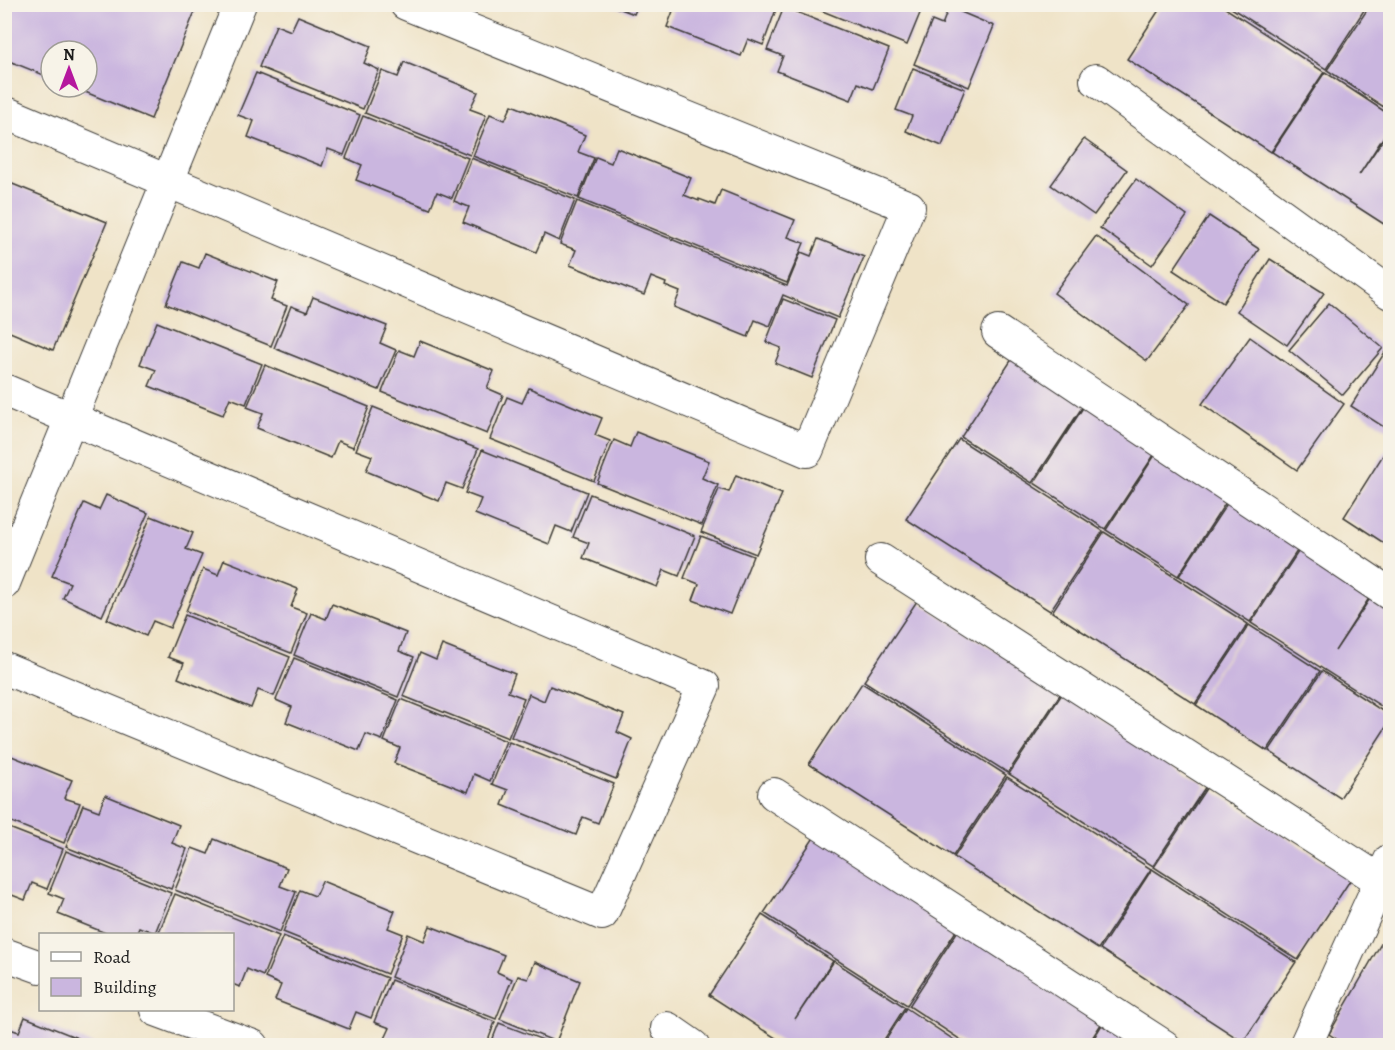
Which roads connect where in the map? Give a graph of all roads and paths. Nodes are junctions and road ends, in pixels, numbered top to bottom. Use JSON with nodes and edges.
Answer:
{"nodes":[{"id":1,"x":240,"y":4,"type":"edge"},
{"id":2,"x":406,"y":4,"type":"edge"},
{"id":3,"x":1096,"y":80,"type":"dead end"},
{"id":4,"x":4,"y":112,"type":"edge"},
{"id":5,"x":168,"y":181,"type":"junction"},
{"id":6,"x":1390,"y":293,"type":"edge"},
{"id":7,"x":998,"y":332,"type":"dead end"},
{"id":8,"x":4,"y":390,"type":"edge"},
{"id":9,"x":71,"y":418,"type":"junction"},
{"id":10,"x":881,"y":560,"type":"dead end"},
{"id":11,"x":4,"y":583,"type":"edge"},
{"id":12,"x":1390,"y":594,"type":"edge"},
{"id":13,"x":4,"y":668,"type":"edge"},
{"id":14,"x":774,"y":794,"type":"dead end"},
{"id":15,"x":1386,"y":871,"type":"edge"},
{"id":16,"x":4,"y":954,"type":"edge"},
{"id":17,"x":39,"y":967,"type":"edge"},
{"id":18,"x":159,"y":1011,"type":"edge"},
{"id":19,"x":667,"y":1028,"type":"dead end"},
{"id":20,"x":253,"y":1046,"type":"edge"},
{"id":21,"x":693,"y":1046,"type":"edge"},
{"id":22,"x":1164,"y":1046,"type":"edge"},
{"id":23,"x":1305,"y":1046,"type":"edge"}],
"edges":[{"from":1,"to":5,"type":"street"},
{"from":2,"to":5,"type":"street"},
{"from":3,"to":6,"type":"street"},
{"from":4,"to":5,"type":"street"},
{"from":5,"to":9,"type":"street"},
{"from":7,"to":12,"type":"street"},
{"from":8,"to":9,"type":"street"},
{"from":9,"to":11,"type":"street"},
{"from":9,"to":13,"type":"street"},
{"from":10,"to":15,"type":"street"},
{"from":14,"to":22,"type":"street"},
{"from":15,"to":23,"type":"street"},
{"from":16,"to":17,"type":"street"},
{"from":18,"to":20,"type":"street"},
{"from":19,"to":21,"type":"street"}]}
